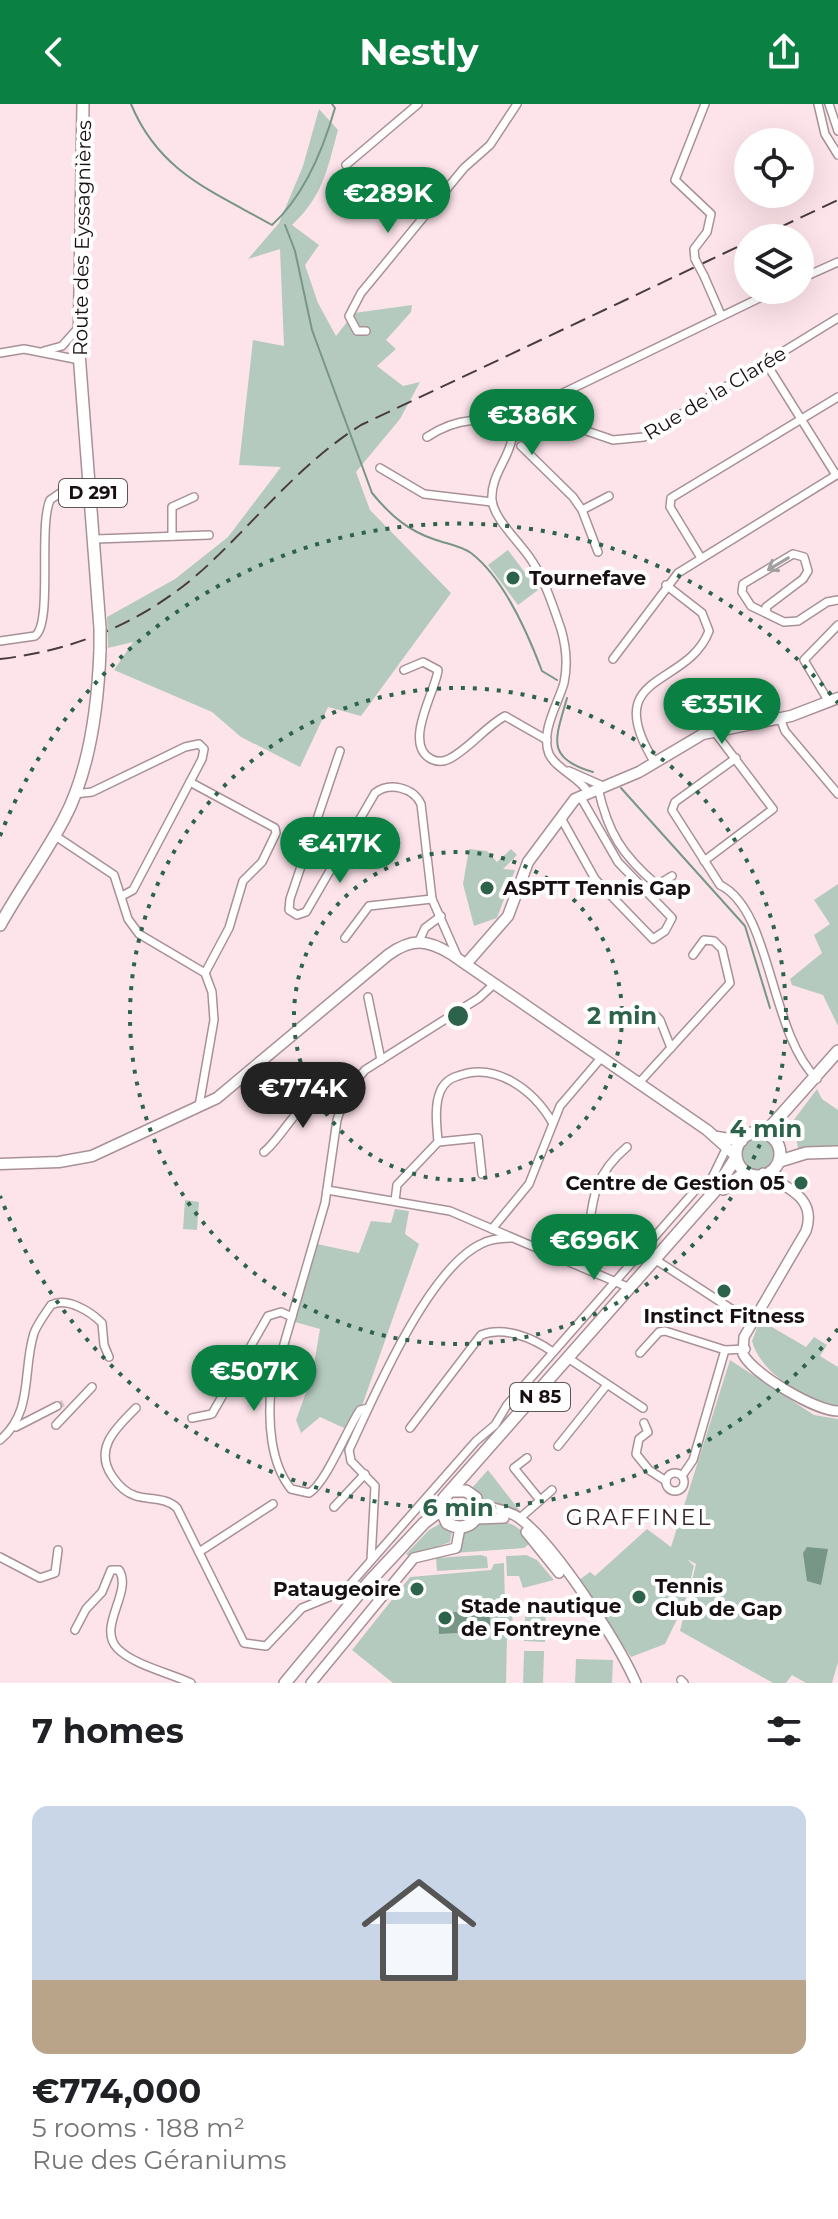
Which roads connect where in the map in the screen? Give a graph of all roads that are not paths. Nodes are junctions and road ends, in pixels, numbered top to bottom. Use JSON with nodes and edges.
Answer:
{"nodes":[{"id":1,"x":83,"y":104,"type":"edge"},
{"id":2,"x":418,"y":104,"type":"edge"},
{"id":3,"x":517,"y":104,"type":"edge"},
{"id":4,"x":705,"y":104,"type":"edge"},
{"id":5,"x":818,"y":104,"type":"edge"},
{"id":6,"x":829,"y":104,"type":"edge"},
{"id":7,"x":838,"y":131,"type":"edge"},
{"id":8,"x":838,"y":155,"type":"edge"},
{"id":9,"x":346,"y":165,"type":"dead end"},
{"id":10,"x":838,"y":262,"type":"edge"},
{"id":11,"x":814,"y":273,"type":"edge"},
{"id":12,"x":745,"y":304,"type":"edge"},
{"id":13,"x":721,"y":315,"type":"junction"},
{"id":14,"x":838,"y":318,"type":"edge"},
{"id":15,"x":79,"y":326,"type":"junction"},
{"id":16,"x":366,"y":331,"type":"dead end"},
{"id":17,"x":64,"y":345,"type":"junction"},
{"id":18,"x":35,"y":351,"type":"junction"},
{"id":19,"x":0,"y":353,"type":"edge"},
{"id":20,"x":79,"y":354,"type":"junction"},
{"id":21,"x":63,"y":358,"type":"junction"},
{"id":22,"x":0,"y":360,"type":"edge"},
{"id":23,"x":766,"y":363,"type":"junction"},
{"id":24,"x":838,"y":397,"type":"edge"},
{"id":25,"x":802,"y":419,"type":"junction"},
{"id":26,"x":538,"y":424,"type":"junction"},
{"id":27,"x":427,"y":437,"type":"dead end"},
{"id":28,"x":517,"y":442,"type":"junction"},
{"id":29,"x":380,"y":468,"type":"dead end"},
{"id":30,"x":837,"y":474,"type":"edge"},
{"id":31,"x":92,"y":492,"type":"junction"},
{"id":32,"x":609,"y":496,"type":"dead end"},
{"id":33,"x":194,"y":497,"type":"dead end"},
{"id":34,"x":492,"y":502,"type":"junction"},
{"id":35,"x":582,"y":510,"type":"junction"},
{"id":36,"x":209,"y":535,"type":"dead end"},
{"id":37,"x":172,"y":536,"type":"junction"},
{"id":38,"x":96,"y":539,"type":"junction"},
{"id":39,"x":598,"y":552,"type":"dead end"},
{"id":40,"x":701,"y":558,"type":"junction"},
{"id":41,"x":666,"y":585,"type":"junction"},
{"id":42,"x":838,"y":600,"type":"edge"},
{"id":43,"x":767,"y":613,"type":"junction"},
{"id":44,"x":838,"y":625,"type":"edge"},
{"id":45,"x":0,"y":641,"type":"edge"},
{"id":46,"x":613,"y":659,"type":"dead end"},
{"id":47,"x":404,"y":670,"type":"dead end"},
{"id":48,"x":834,"y":700,"type":"edge"},
{"id":49,"x":780,"y":718,"type":"junction"},
{"id":50,"x":714,"y":731,"type":"junction"},
{"id":51,"x":547,"y":740,"type":"junction"},
{"id":52,"x":340,"y":751,"type":"dead end"},
{"id":53,"x":736,"y":758,"type":"junction"},
{"id":54,"x":655,"y":763,"type":"junction"},
{"id":55,"x":566,"y":771,"type":"junction"},
{"id":56,"x":190,"y":782,"type":"junction"},
{"id":57,"x":76,"y":789,"type":"junction"},
{"id":58,"x":592,"y":791,"type":"junction"},
{"id":59,"x":838,"y":794,"type":"edge"},
{"id":60,"x":560,"y":816,"type":"junction"},
{"id":61,"x":54,"y":835,"type":"junction"},
{"id":62,"x":704,"y":861,"type":"junction"},
{"id":63,"x":672,"y":876,"type":"dead end"},
{"id":64,"x":122,"y":896,"type":"junction"},
{"id":65,"x":432,"y":899,"type":"junction"},
{"id":66,"x":441,"y":916,"type":"junction"},
{"id":67,"x":0,"y":925,"type":"edge"},
{"id":68,"x":345,"y":938,"type":"dead end"},
{"id":69,"x":419,"y":941,"type":"junction"},
{"id":70,"x":693,"y":955,"type":"dead end"},
{"id":71,"x":462,"y":961,"type":"junction"},
{"id":72,"x":205,"y":973,"type":"junction"},
{"id":73,"x":494,"y":984,"type":"junction"},
{"id":74,"x":368,"y":997,"type":"dead end"},
{"id":75,"x":653,"y":1013,"type":"dead end"},
{"id":76,"x":671,"y":1048,"type":"junction"},
{"id":77,"x":838,"y":1051,"type":"edge"},
{"id":78,"x":601,"y":1058,"type":"junction"},
{"id":79,"x":838,"y":1058,"type":"edge"},
{"id":80,"x":381,"y":1060,"type":"junction"},
{"id":81,"x":817,"y":1079,"type":"junction"},
{"id":82,"x":638,"y":1084,"type":"junction"},
{"id":83,"x":346,"y":1093,"type":"junction"},
{"id":84,"x":204,"y":1104,"type":"junction"},
{"id":85,"x":552,"y":1122,"type":"junction"},
{"id":86,"x":765,"y":1133,"type":"junction"},
{"id":87,"x":715,"y":1136,"type":"junction"},
{"id":88,"x":742,"y":1141,"type":"junction"},
{"id":89,"x":438,"y":1142,"type":"junction"},
{"id":90,"x":780,"y":1144,"type":"junction"},
{"id":91,"x":627,"y":1147,"type":"dead end"},
{"id":92,"x":264,"y":1152,"type":"dead end"},
{"id":93,"x":838,"y":1152,"type":"edge"},
{"id":94,"x":806,"y":1153,"type":"junction"},
{"id":95,"x":732,"y":1154,"type":"junction"},
{"id":96,"x":778,"y":1163,"type":"junction"},
{"id":97,"x":0,"y":1164,"type":"edge"},
{"id":98,"x":745,"y":1173,"type":"junction"},
{"id":99,"x":763,"y":1173,"type":"junction"},
{"id":100,"x":482,"y":1174,"type":"dead end"},
{"id":101,"x":723,"y":1181,"type":"junction"},
{"id":102,"x":710,"y":1182,"type":"junction"},
{"id":103,"x":782,"y":1184,"type":"junction"},
{"id":104,"x":327,"y":1190,"type":"junction"},
{"id":105,"x":395,"y":1201,"type":"junction"},
{"id":106,"x":488,"y":1228,"type":"junction"},
{"id":107,"x":511,"y":1238,"type":"junction"},
{"id":108,"x":481,"y":1244,"type":"junction"},
{"id":109,"x":659,"y":1262,"type":"junction"},
{"id":110,"x":582,"y":1267,"type":"junction"},
{"id":111,"x":622,"y":1291,"type":"junction"},
{"id":112,"x":292,"y":1317,"type":"junction"},
{"id":113,"x":751,"y":1326,"type":"junction"},
{"id":114,"x":745,"y":1349,"type":"junction"},
{"id":115,"x":725,"y":1350,"type":"junction"},
{"id":116,"x":553,"y":1352,"type":"junction"},
{"id":117,"x":640,"y":1353,"type":"dead end"},
{"id":118,"x":109,"y":1357,"type":"dead end"},
{"id":119,"x":570,"y":1359,"type":"junction"},
{"id":120,"x":606,"y":1386,"type":"junction"},
{"id":121,"x":92,"y":1387,"type":"dead end"},
{"id":122,"x":136,"y":1408,"type":"dead end"},
{"id":123,"x":368,"y":1408,"type":"junction"},
{"id":124,"x":643,"y":1408,"type":"dead end"},
{"id":125,"x":838,"y":1411,"type":"edge"},
{"id":126,"x":67,"y":1412,"type":"junction"},
{"id":127,"x":192,"y":1418,"type":"dead end"},
{"id":128,"x":644,"y":1423,"type":"dead end"},
{"id":129,"x":56,"y":1425,"type":"dead end"},
{"id":130,"x":16,"y":1427,"type":"junction"},
{"id":131,"x":410,"y":1428,"type":"dead end"},
{"id":132,"x":0,"y":1440,"type":"edge"},
{"id":133,"x":558,"y":1446,"type":"dead end"},
{"id":134,"x":527,"y":1458,"type":"dead end"},
{"id":135,"x":365,"y":1474,"type":"junction"},
{"id":136,"x":682,"y":1476,"type":"junction"},
{"id":137,"x":666,"y":1481,"type":"junction"},
{"id":138,"x":552,"y":1490,"type":"dead end"},
{"id":139,"x":460,"y":1491,"type":"junction"},
{"id":140,"x":540,"y":1500,"type":"junction"},
{"id":141,"x":273,"y":1504,"type":"dead end"},
{"id":142,"x":484,"y":1506,"type":"junction"},
{"id":143,"x":334,"y":1507,"type":"dead end"},
{"id":144,"x":520,"y":1518,"type":"junction"},
{"id":145,"x":476,"y":1519,"type":"junction"},
{"id":146,"x":449,"y":1520,"type":"junction"},
{"id":147,"x":58,"y":1550,"type":"dead end"},
{"id":148,"x":199,"y":1552,"type":"junction"},
{"id":149,"x":0,"y":1557,"type":"edge"},
{"id":150,"x":371,"y":1560,"type":"junction"},
{"id":151,"x":385,"y":1573,"type":"junction"},
{"id":152,"x":352,"y":1591,"type":"junction"},
{"id":153,"x":594,"y":1612,"type":"junction"},
{"id":154,"x":338,"y":1627,"type":"junction"},
{"id":155,"x":75,"y":1630,"type":"dead end"},
{"id":156,"x":191,"y":1683,"type":"edge"},
{"id":157,"x":286,"y":1683,"type":"edge"},
{"id":158,"x":311,"y":1683,"type":"edge"},
{"id":159,"x":636,"y":1683,"type":"edge"}],
"edges":[{"from":1,"to":15,"type":"main road","name":"Route des Eyssagnières","number":"D 291"},
{"from":2,"to":9,"type":"street"},
{"from":3,"to":16,"type":"street"},
{"from":4,"to":13,"type":"street","bridge":true},
{"from":5,"to":8,"type":"street"},
{"from":6,"to":7,"type":"street"},
{"from":10,"to":11,"type":"street"},
{"from":12,"to":13,"type":"street"},
{"from":13,"to":26,"type":"street"},
{"from":14,"to":23,"type":"street","name":"Rue de la Clarée"},
{"from":15,"to":17,"type":"street"},
{"from":15,"to":20,"type":"main road","name":"Route des Eyssagnières","number":"D 291"},
{"from":17,"to":18,"type":"street"},
{"from":17,"to":20,"type":"street"},
{"from":17,"to":21,"type":"street"},
{"from":18,"to":19,"type":"street"},
{"from":18,"to":21,"type":"street"},
{"from":19,"to":22,"type":"street"},
{"from":20,"to":21,"type":"street"},
{"from":20,"to":31,"type":"main road","name":"Route des Eyssagnières","number":"D 291"},
{"from":23,"to":25,"type":"street"},
{"from":23,"to":26,"type":"street","name":"Rue de la Clarée"},
{"from":24,"to":25,"type":"street"},
{"from":25,"to":30,"type":"street"},
{"from":25,"to":40,"type":"street"},
{"from":26,"to":28,"type":"street"},
{"from":27,"to":28,"type":"street"},
{"from":28,"to":34,"type":"street"},
{"from":28,"to":35,"type":"street"},
{"from":29,"to":34,"type":"street"},
{"from":30,"to":40,"type":"street"},
{"from":31,"to":38,"type":"main road","name":"Route des Eyssagnières","number":"D 291"},
{"from":31,"to":45,"type":"street"},
{"from":32,"to":35,"type":"street"},
{"from":33,"to":37,"type":"street"},
{"from":34,"to":51,"type":"street"},
{"from":35,"to":39,"type":"street"},
{"from":36,"to":37,"type":"street"},
{"from":37,"to":38,"type":"street"},
{"from":38,"to":57,"type":"main road","name":"Route des Eyssagnières","number":"D 291","bridge":true},
{"from":40,"to":41,"type":"street"},
{"from":41,"to":46,"type":"street"},
{"from":41,"to":54,"type":"street"},
{"from":42,"to":43,"type":"street"},
{"from":43,"to":43,"type":"street","one_way":true},
{"from":44,"to":48,"type":"street"},
{"from":47,"to":51,"type":"street"},
{"from":48,"to":49,"type":"main road"},
{"from":49,"to":50,"type":"main road"},
{"from":49,"to":59,"type":"street"},
{"from":50,"to":53,"type":"street"},
{"from":50,"to":54,"type":"main road"},
{"from":51,"to":55,"type":"street"},
{"from":52,"to":65,"type":"street"},
{"from":53,"to":62,"type":"street"},
{"from":53,"to":62,"type":"street"},
{"from":54,"to":58,"type":"main road"},
{"from":55,"to":58,"type":"street"},
{"from":55,"to":58,"type":"street"},
{"from":56,"to":57,"type":"street"},
{"from":56,"to":64,"type":"street"},
{"from":56,"to":72,"type":"street"},
{"from":57,"to":61,"type":"main road","name":"Route des Eyssagnières"},
{"from":58,"to":60,"type":"main road"},
{"from":58,"to":60,"type":"street"},
{"from":58,"to":63,"type":"street"},
{"from":60,"to":71,"type":"main road"},
{"from":61,"to":64,"type":"street"},
{"from":61,"to":67,"type":"main road","name":"Route des Eyssagnières"},
{"from":62,"to":81,"type":"street"},
{"from":64,"to":72,"type":"street"},
{"from":65,"to":66,"type":"street"},
{"from":65,"to":68,"type":"street"},
{"from":66,"to":69,"type":"street"},
{"from":66,"to":71,"type":"street"},
{"from":69,"to":71,"type":"main road"},
{"from":69,"to":84,"type":"main road"},
{"from":70,"to":76,"type":"street"},
{"from":71,"to":73,"type":"main road"},
{"from":72,"to":84,"type":"street"},
{"from":73,"to":78,"type":"main road"},
{"from":73,"to":80,"type":"street"},
{"from":74,"to":80,"type":"street"},
{"from":75,"to":76,"type":"street"},
{"from":76,"to":82,"type":"street"},
{"from":77,"to":81,"type":"main road"},
{"from":78,"to":82,"type":"main road"},
{"from":78,"to":85,"type":"street"},
{"from":79,"to":81,"type":"main road"},
{"from":80,"to":83,"type":"street"},
{"from":81,"to":86,"type":"main road"},
{"from":81,"to":90,"type":"main road"},
{"from":82,"to":87,"type":"main road"},
{"from":83,"to":92,"type":"street"},
{"from":83,"to":104,"type":"street"},
{"from":84,"to":97,"type":"main road"},
{"from":85,"to":89,"type":"street"},
{"from":85,"to":106,"type":"street"},
{"from":86,"to":88,"type":"main road"},
{"from":86,"to":90,"type":"main road"},
{"from":87,"to":88,"type":"main road"},
{"from":87,"to":95,"type":"main road"},
{"from":88,"to":95,"type":"main road"},
{"from":89,"to":100,"type":"street"},
{"from":89,"to":105,"type":"street"},
{"from":90,"to":94,"type":"main road"},
{"from":90,"to":96,"type":"main road"},
{"from":91,"to":110,"type":"street"},
{"from":93,"to":94,"type":"main road"},
{"from":94,"to":96,"type":"main road"},
{"from":95,"to":98,"type":"main road"},
{"from":95,"to":101,"type":"main road","number":"N 85"},
{"from":95,"to":102,"type":"street"},
{"from":96,"to":99,"type":"main road"},
{"from":96,"to":103,"type":"street"},
{"from":98,"to":99,"type":"main road"},
{"from":98,"to":109,"type":"main road","number":"N 85"},
{"from":99,"to":103,"type":"street"},
{"from":101,"to":102,"type":"street"},
{"from":101,"to":111,"type":"main road","number":"N 85"},
{"from":102,"to":111,"type":"street"},
{"from":103,"to":113,"type":"street"},
{"from":104,"to":105,"type":"street"},
{"from":104,"to":112,"type":"street"},
{"from":105,"to":106,"type":"street"},
{"from":106,"to":107,"type":"street"},
{"from":106,"to":108,"type":"street"},
{"from":107,"to":108,"type":"street"},
{"from":107,"to":110,"type":"street"},
{"from":108,"to":123,"type":"street"},
{"from":109,"to":111,"type":"main road","number":"N 85"},
{"from":109,"to":113,"type":"street"},
{"from":110,"to":111,"type":"street"},
{"from":111,"to":116,"type":"street"},
{"from":111,"to":119,"type":"main road","number":"N 85"},
{"from":112,"to":123,"type":"street"},
{"from":112,"to":127,"type":"street"},
{"from":113,"to":114,"type":"street"},
{"from":114,"to":115,"type":"street"},
{"from":114,"to":125,"type":"street"},
{"from":115,"to":117,"type":"street"},
{"from":115,"to":136,"type":"street"},
{"from":116,"to":131,"type":"street"},
{"from":116,"to":150,"type":"street"},
{"from":118,"to":130,"type":"street"},
{"from":119,"to":120,"type":"street"},
{"from":119,"to":139,"type":"main road","number":"N 85"},
{"from":119,"to":139,"type":"main road","number":"N 85"},
{"from":120,"to":124,"type":"street"},
{"from":120,"to":133,"type":"street"},
{"from":121,"to":126,"type":"street"},
{"from":122,"to":148,"type":"street"},
{"from":123,"to":135,"type":"street"},
{"from":126,"to":129,"type":"street"},
{"from":126,"to":130,"type":"street"},
{"from":128,"to":137,"type":"street"},
{"from":130,"to":132,"type":"street"},
{"from":134,"to":140,"type":"street"},
{"from":135,"to":143,"type":"street"},
{"from":135,"to":150,"type":"street"},
{"from":136,"to":137,"type":"street"},
{"from":136,"to":137,"type":"street"},
{"from":138,"to":140,"type":"street"},
{"from":139,"to":142,"type":"main road"},
{"from":139,"to":146,"type":"main road","number":"N 85"},
{"from":140,"to":144,"type":"street"},
{"from":141,"to":148,"type":"street"},
{"from":142,"to":144,"type":"street"},
{"from":142,"to":145,"type":"main road"},
{"from":144,"to":153,"type":"street"},
{"from":145,"to":146,"type":"main road","number":"N 85"},
{"from":145,"to":153,"type":"street"},
{"from":146,"to":151,"type":"main road","number":"N 85"},
{"from":146,"to":152,"type":"main road","number":"N 85"},
{"from":146,"to":158,"type":"street"},
{"from":147,"to":149,"type":"street"},
{"from":148,"to":152,"type":"street"},
{"from":150,"to":152,"type":"street"},
{"from":151,"to":152,"type":"street"},
{"from":151,"to":154,"type":"main road","number":"N 85"},
{"from":152,"to":154,"type":"street"},
{"from":152,"to":157,"type":"main road","number":"N 85"},
{"from":153,"to":159,"type":"street"},
{"from":154,"to":157,"type":"main road","number":"N 85"},
{"from":155,"to":156,"type":"street"}]}
